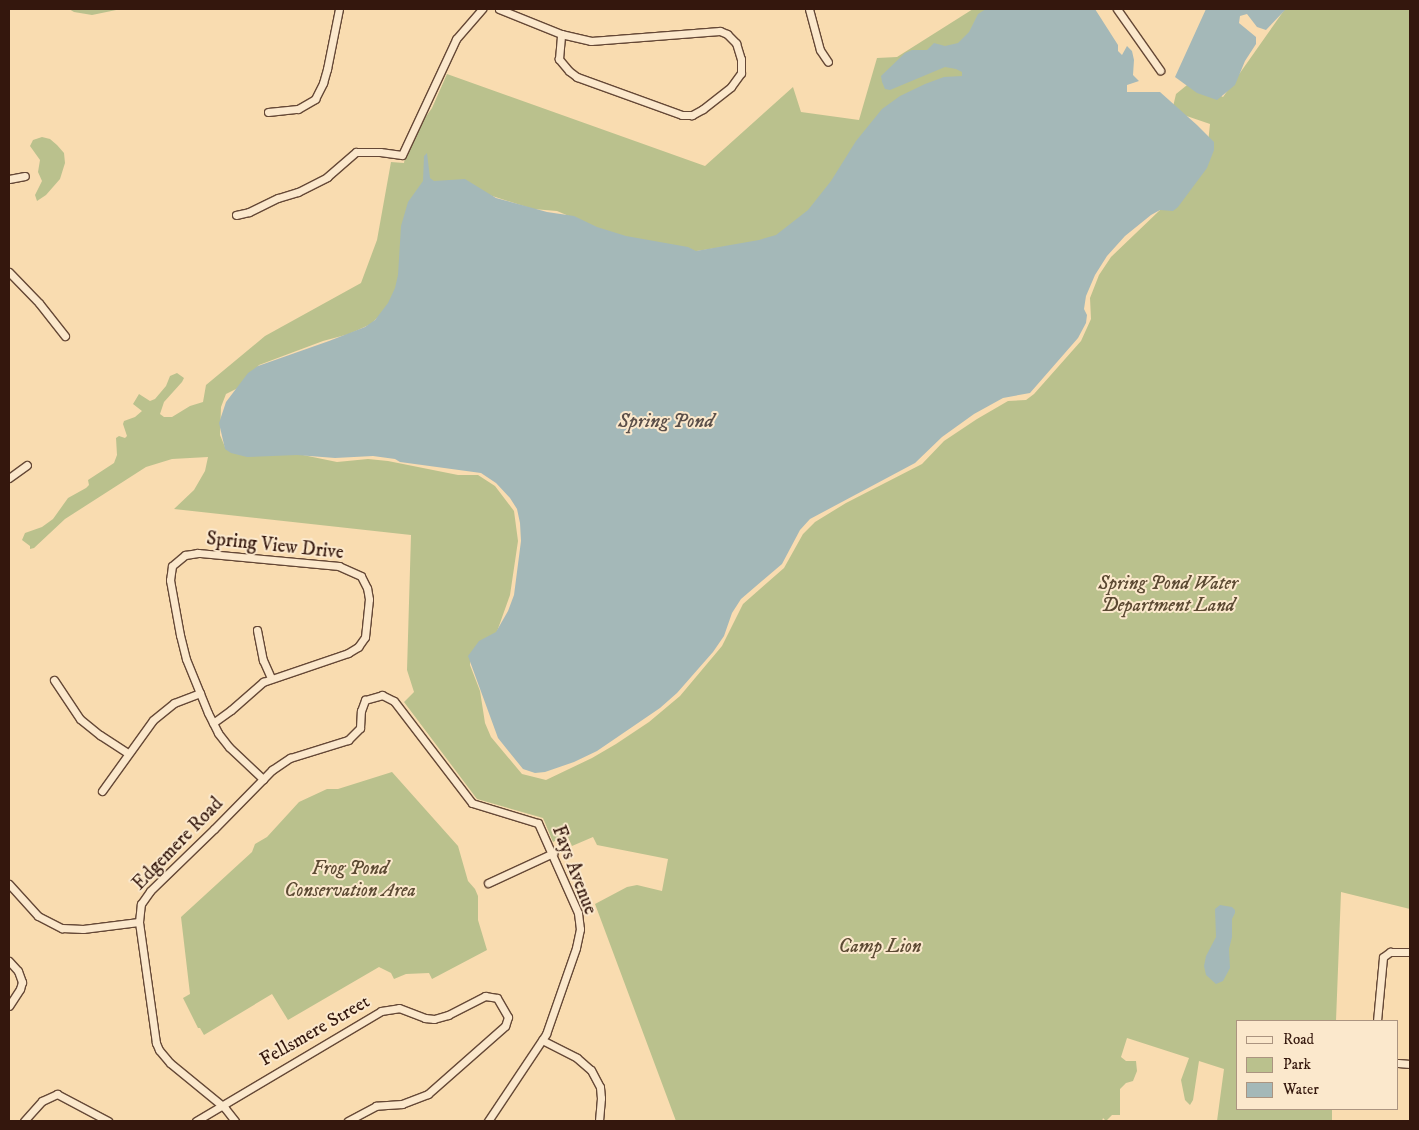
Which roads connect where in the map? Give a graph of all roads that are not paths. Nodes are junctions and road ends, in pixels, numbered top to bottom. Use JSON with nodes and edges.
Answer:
{"nodes":[{"id":1,"x":339,"y":9,"type":"edge"},
{"id":2,"x":482,"y":9,"type":"edge"},
{"id":3,"x":499,"y":9,"type":"edge"},
{"id":4,"x":808,"y":9,"type":"edge"},
{"id":5,"x":1117,"y":9,"type":"edge"},
{"id":6,"x":561,"y":34,"type":"junction"},
{"id":7,"x":828,"y":62,"type":"dead end"},
{"id":8,"x":1160,"y":70,"type":"dead end"},
{"id":9,"x":268,"y":112,"type":"dead end"},
{"id":10,"x":25,"y":176,"type":"dead end"},
{"id":11,"x":9,"y":179,"type":"edge"},
{"id":12,"x":236,"y":215,"type":"dead end"},
{"id":13,"x":9,"y":272,"type":"edge"},
{"id":14,"x":65,"y":336,"type":"dead end"},
{"id":15,"x":27,"y":464,"type":"dead end"},
{"id":16,"x":9,"y":478,"type":"edge"},
{"id":17,"x":256,"y":630,"type":"dead end"},
{"id":18,"x":271,"y":678,"type":"junction"},
{"id":19,"x":54,"y":680,"type":"dead end"},
{"id":20,"x":200,"y":693,"type":"junction"},
{"id":21,"x":378,"y":696,"type":"joint"},
{"id":22,"x":213,"y":723,"type":"junction"},
{"id":23,"x":128,"y":753,"type":"junction"},
{"id":24,"x":263,"y":779,"type":"junction"},
{"id":25,"x":102,"y":791,"type":"dead end"},
{"id":26,"x":553,"y":853,"type":"junction"},
{"id":27,"x":488,"y":883,"type":"dead end"},
{"id":28,"x":9,"y":884,"type":"edge"},
{"id":29,"x":139,"y":922,"type":"junction"},
{"id":30,"x":1408,"y":952,"type":"edge"},
{"id":31,"x":9,"y":961,"type":"edge"},
{"id":32,"x":9,"y":1006,"type":"edge"},
{"id":33,"x":1377,"y":1020,"type":"edge"},
{"id":34,"x":542,"y":1040,"type":"junction"},
{"id":35,"x":223,"y":1106,"type":"junction"},
{"id":36,"x":24,"y":1121,"type":"edge"},
{"id":37,"x":108,"y":1121,"type":"edge"},
{"id":38,"x":196,"y":1121,"type":"edge"},
{"id":39,"x":235,"y":1121,"type":"edge"},
{"id":40,"x":348,"y":1121,"type":"edge"},
{"id":41,"x":488,"y":1121,"type":"edge"},
{"id":42,"x":599,"y":1121,"type":"edge"}],
"edges":[{"from":1,"to":9,"type":"street"},
{"from":2,"to":12,"type":"street"},
{"from":3,"to":6,"type":"street"},
{"from":4,"to":7,"type":"street"},
{"from":5,"to":8,"type":"street"},
{"from":6,"to":6,"type":"street"},
{"from":10,"to":11,"type":"street"},
{"from":13,"to":14,"type":"street"},
{"from":15,"to":16,"type":"street"},
{"from":17,"to":18,"type":"street"},
{"from":18,"to":20,"type":"street","name":"Spring View Drive"},
{"from":18,"to":22,"type":"street","name":"Spring View Drive"},
{"from":19,"to":23,"type":"street"},
{"from":20,"to":22,"type":"street","name":"Spring View Drive"},
{"from":20,"to":23,"type":"street"},
{"from":21,"to":24,"type":"street","name":"Edgemere Road"},
{"from":21,"to":26,"type":"street","name":"Fays Avenue"},
{"from":22,"to":24,"type":"street","name":"Spring View Drive"},
{"from":23,"to":25,"type":"street"},
{"from":24,"to":29,"type":"street","name":"Edgemere Road"},
{"from":26,"to":27,"type":"street"},
{"from":26,"to":34,"type":"street","name":"Fays Avenue"},
{"from":28,"to":29,"type":"street"},
{"from":29,"to":35,"type":"street","name":"Edgemere Road"},
{"from":30,"to":33,"type":"street"},
{"from":31,"to":32,"type":"street"},
{"from":34,"to":41,"type":"street","name":"Fays Avenue"},
{"from":34,"to":42,"type":"street"},
{"from":35,"to":38,"type":"street","name":"Fellsmere Street"},
{"from":35,"to":39,"type":"street","name":"Edgemere Road"},
{"from":35,"to":40,"type":"street","name":"Fellsmere Street"},
{"from":36,"to":37,"type":"street"}]}
